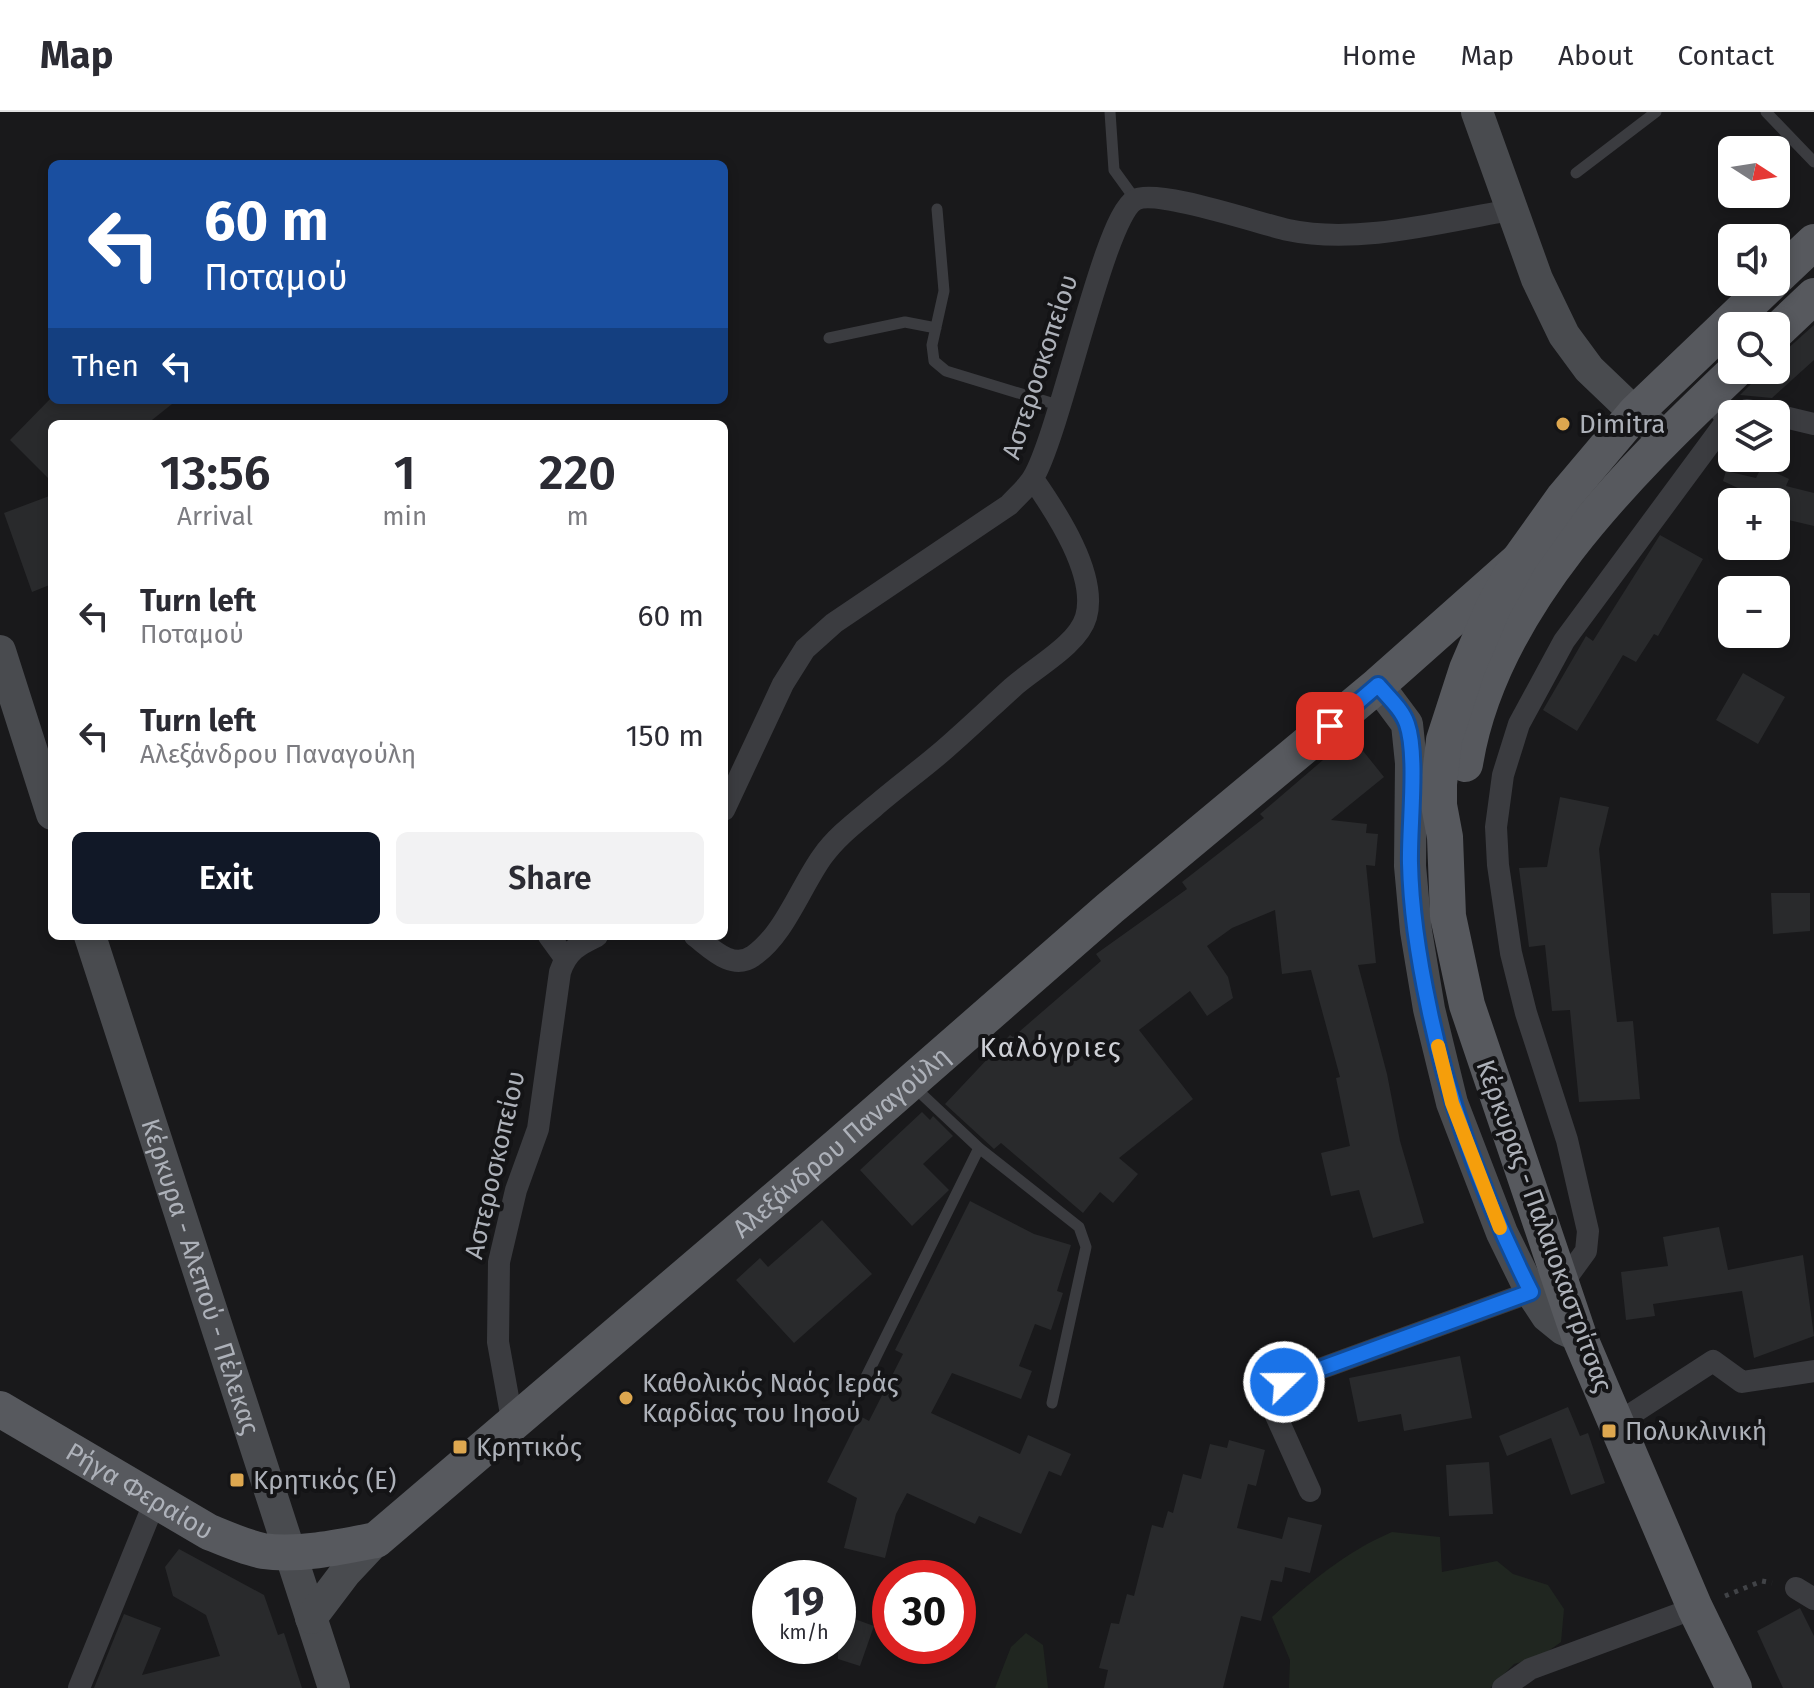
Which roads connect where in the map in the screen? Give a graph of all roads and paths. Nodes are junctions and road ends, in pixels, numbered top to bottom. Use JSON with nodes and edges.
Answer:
{"nodes":[{"id":1,"x":1110,"y":112,"type":"edge"},
{"id":2,"x":1477,"y":112,"type":"edge"},
{"id":3,"x":1656,"y":112,"type":"edge"},
{"id":4,"x":1766,"y":112,"type":"edge"},
{"id":5,"x":1814,"y":162,"type":"edge"},
{"id":6,"x":1576,"y":173,"type":"dead end"},
{"id":7,"x":1135,"y":199,"type":"junction"},
{"id":8,"x":937,"y":209,"type":"dead end"},
{"id":9,"x":1511,"y":210,"type":"junction"},
{"id":10,"x":1814,"y":242,"type":"edge"},
{"id":11,"x":1790,"y":265,"type":"edge"},
{"id":12,"x":1757,"y":296,"type":"edge"},
{"id":13,"x":1814,"y":296,"type":"edge"},
{"id":14,"x":1790,"y":319,"type":"edge"},
{"id":15,"x":936,"y":328,"type":"junction"},
{"id":16,"x":829,"y":338,"type":"dead end"},
{"id":17,"x":1061,"y":406,"type":"junction"},
{"id":18,"x":1635,"y":413,"type":"junction"},
{"id":19,"x":1718,"y":414,"type":"edge"},
{"id":20,"x":1790,"y":418,"type":"edge"},
{"id":21,"x":1718,"y":421,"type":"edge"},
{"id":22,"x":1814,"y":424,"type":"edge"},
{"id":23,"x":1668,"y":438,"type":"junction"},
{"id":24,"x":1033,"y":479,"type":"junction"},
{"id":25,"x":1519,"y":560,"type":"junction"},
{"id":26,"x":0,"y":651,"type":"edge"},
{"id":27,"x":1378,"y":685,"type":"junction"},
{"id":28,"x":48,"y":801,"type":"edge"},
{"id":29,"x":728,"y":801,"type":"edge"},
{"id":30,"x":1445,"y":837,"type":"junction"},
{"id":31,"x":91,"y":940,"type":"edge"},
{"id":32,"x":552,"y":940,"type":"edge"},
{"id":33,"x":588,"y":940,"type":"edge"},
{"id":34,"x":700,"y":940,"type":"edge"},
{"id":35,"x":565,"y":958,"type":"junction"},
{"id":36,"x":910,"y":1082,"type":"junction"},
{"id":37,"x":979,"y":1148,"type":"junction"},
{"id":38,"x":1546,"y":1288,"type":"junction"},
{"id":39,"x":1814,"y":1371,"type":"edge"},
{"id":40,"x":864,"y":1381,"type":"dead end"},
{"id":41,"x":1052,"y":1403,"type":"dead end"},
{"id":42,"x":0,"y":1409,"type":"edge"},
{"id":43,"x":1616,"y":1424,"type":"junction"},
{"id":44,"x":513,"y":1425,"type":"junction"},
{"id":45,"x":1310,"y":1491,"type":"dead end"},
{"id":46,"x":155,"y":1501,"type":"junction"},
{"id":47,"x":376,"y":1540,"type":"junction"},
{"id":48,"x":288,"y":1551,"type":"junction"},
{"id":49,"x":1805,"y":1593,"type":"edge"},
{"id":50,"x":1695,"y":1608,"type":"junction"},
{"id":51,"x":311,"y":1618,"type":"junction"},
{"id":52,"x":79,"y":1688,"type":"edge"},
{"id":53,"x":334,"y":1688,"type":"edge"},
{"id":54,"x":1503,"y":1688,"type":"edge"},
{"id":55,"x":1734,"y":1688,"type":"edge"}],
"edges":[{"from":1,"to":7,"type":"lane"},
{"from":2,"to":9,"type":"main road"},
{"from":3,"to":6,"type":"lane"},
{"from":4,"to":5,"type":"lane"},
{"from":7,"to":9,"type":"street"},
{"from":7,"to":17,"type":"street","name":"Αστεροσκοπείου"},
{"from":8,"to":15,"type":"lane"},
{"from":9,"to":18,"type":"main road"},
{"from":10,"to":11,"type":"main road","name":"Κέρκυρας - Παλαιοκαστρίτσας"},
{"from":12,"to":18,"type":"main road","name":"Κέρκυρας - Παλαιοκαστρίτσας"},
{"from":13,"to":14,"type":"main road"},
{"from":15,"to":16,"type":"lane"},
{"from":15,"to":17,"type":"lane"},
{"from":17,"to":24,"type":"street","name":"Αστεροσκοπείου"},
{"from":18,"to":23,"type":"main road"},
{"from":18,"to":25,"type":"main road","name":"Κέρκυρας - Παλαιοκαστρίτσας"},
{"from":19,"to":23,"type":"main road","name":"Κέρκυρας - Παλαιοκαστρίτσας"},
{"from":20,"to":22,"type":"street"},
{"from":21,"to":38,"type":"street"},
{"from":23,"to":30,"type":"main road","name":"Κέρκυρας - Παλαιοκαστρίτσας"},
{"from":24,"to":29,"type":"street","name":"Αστεροσκοπείου"},
{"from":24,"to":34,"type":"street"},
{"from":25,"to":27,"type":"main road","name":"Αλεξάνδρου Παναγούλη"},
{"from":25,"to":30,"type":"main road","name":"Κέρκυρας - Παλαιοκαστρίτσας"},
{"from":26,"to":28,"type":"main road"},
{"from":27,"to":36,"type":"main road","name":"Αλεξάνδρου Παναγούλη"},
{"from":27,"to":38,"type":"main road"},
{"from":30,"to":38,"type":"main road","name":"Κέρκυρας - Παλαιοκαστρίτσας"},
{"from":31,"to":48,"type":"main road","name":"Κέρκυρα - Αλεπού - Πέλεκας"},
{"from":32,"to":35,"type":"street"},
{"from":33,"to":35,"type":"street"},
{"from":35,"to":44,"type":"street","name":"Αστεροσκοπείου"},
{"from":36,"to":37,"type":"lane"},
{"from":36,"to":44,"type":"main road","name":"Αλεξάνδρου Παναγούλη"},
{"from":37,"to":40,"type":"lane"},
{"from":37,"to":41,"type":"lane"},
{"from":38,"to":43,"type":"main road","name":"Κέρκυρας - Παλαιοκαστρίτσας"},
{"from":38,"to":45,"type":"street"},
{"from":39,"to":43,"type":"street"},
{"from":42,"to":46,"type":"main road","name":"Ρήγα Φεραίου"},
{"from":43,"to":50,"type":"main road","name":"Κέρκυρας - Παλαιοκαστρίτσας"},
{"from":44,"to":47,"type":"main road","name":"Αλεξάνδρου Παναγούλη"},
{"from":46,"to":48,"type":"main road","name":"Ρήγα Φεραίου"},
{"from":46,"to":52,"type":"street"},
{"from":47,"to":48,"type":"main road"},
{"from":47,"to":51,"type":"main road"},
{"from":48,"to":51,"type":"main road","name":"Κέρκυρα - Αλεπού - Πέλεκας"},
{"from":49,"to":50,"type":"path"},
{"from":50,"to":54,"type":"street"},
{"from":50,"to":55,"type":"main road","name":"Κέρκυρας - Παλαιοκαστρίτσας"},
{"from":51,"to":53,"type":"main road","name":"Κέρκυρα - Αλεπού - Πέλεκας"}]}
